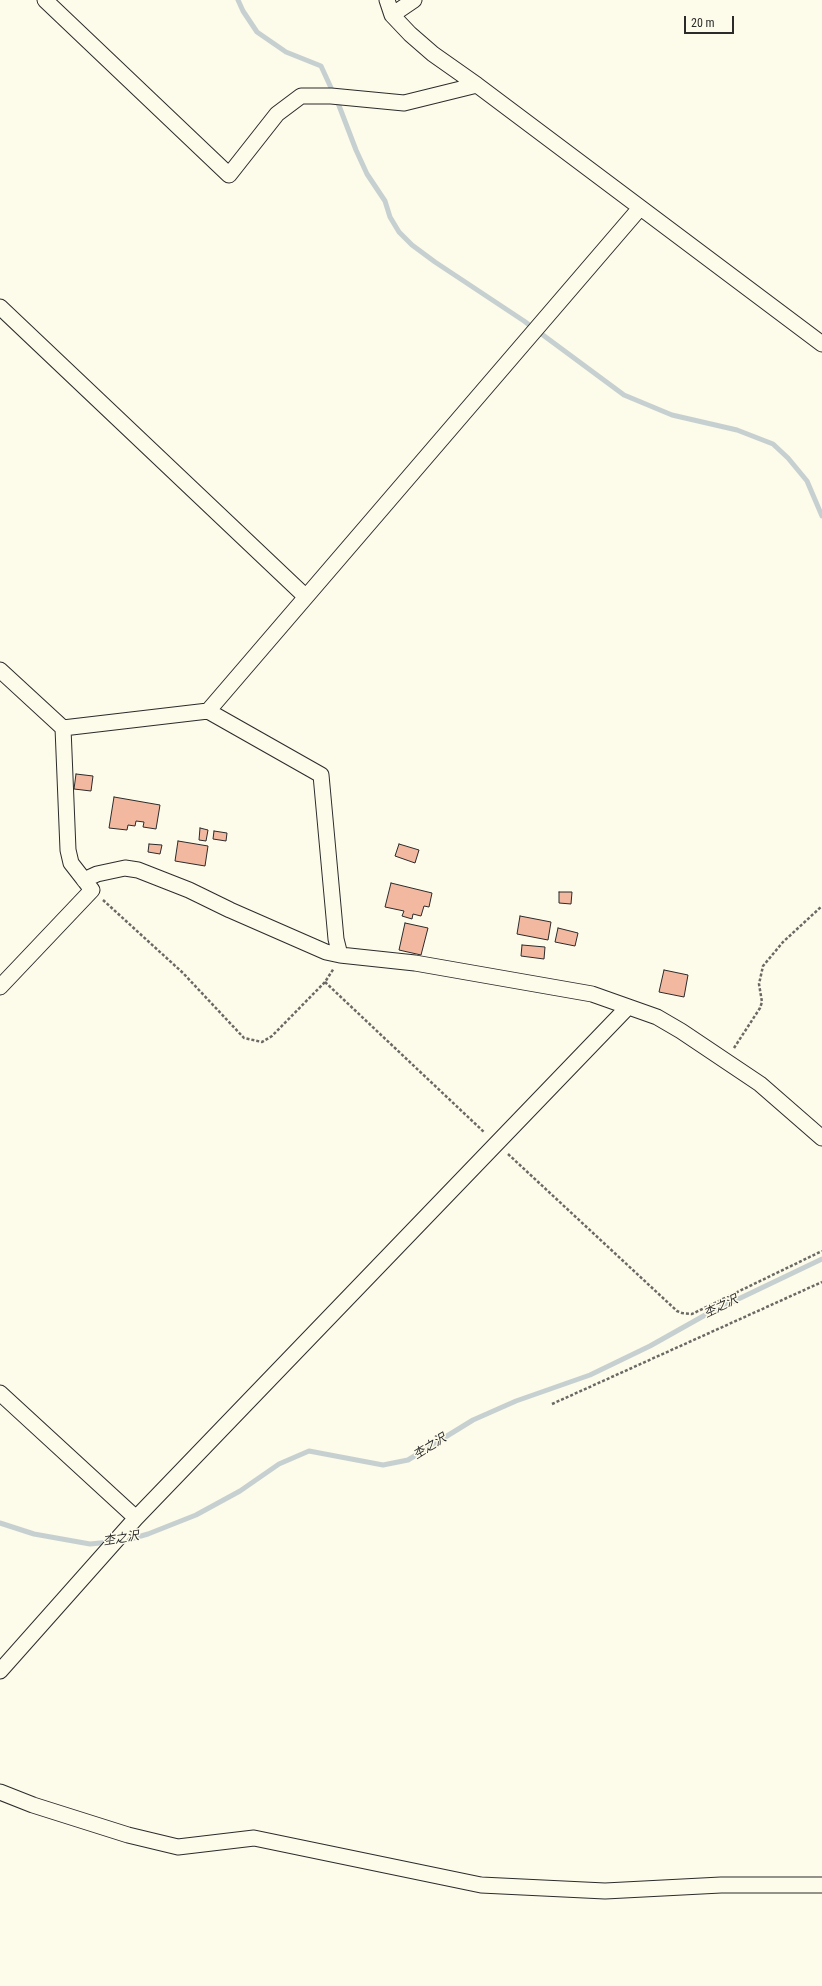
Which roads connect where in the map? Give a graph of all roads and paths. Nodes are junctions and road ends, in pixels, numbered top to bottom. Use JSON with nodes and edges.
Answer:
{"nodes":[{"id":1,"x":44,"y":0,"type":"edge"},
{"id":2,"x":387,"y":0,"type":"edge"},
{"id":3,"x":414,"y":0,"type":"edge"},
{"id":4,"x":392,"y":15,"type":"junction"},
{"id":5,"x":477,"y":84,"type":"junction"},
{"id":6,"x":640,"y":208,"type":"junction"},
{"id":7,"x":0,"y":307,"type":"edge"},
{"id":8,"x":822,"y":344,"type":"edge"},
{"id":9,"x":306,"y":597,"type":"junction"},
{"id":10,"x":0,"y":670,"type":"edge"},
{"id":11,"x":208,"y":712,"type":"junction"},
{"id":12,"x":63,"y":728,"type":"junction"},
{"id":13,"x":88,"y":885,"type":"junction"},
{"id":14,"x":822,"y":906,"type":"edge"},
{"id":15,"x":340,"y":955,"type":"junction"},
{"id":16,"x":325,"y":982,"type":"junction"},
{"id":17,"x":0,"y":987,"type":"edge"},
{"id":18,"x":627,"y":1008,"type":"junction"},
{"id":19,"x":725,"y":1060,"type":"junction"},
{"id":20,"x":822,"y":1138,"type":"edge"},
{"id":21,"x":497,"y":1144,"type":"junction"},
{"id":22,"x":822,"y":1251,"type":"edge"},
{"id":23,"x":822,"y":1282,"type":"edge"},
{"id":24,"x":0,"y":1393,"type":"edge"},
{"id":25,"x":552,"y":1404,"type":"dead end"},
{"id":26,"x":136,"y":1518,"type":"junction"},
{"id":27,"x":0,"y":1671,"type":"edge"},
{"id":28,"x":0,"y":1792,"type":"edge"},
{"id":29,"x":822,"y":1884,"type":"edge"}],
"edges":[{"from":1,"to":5,"type":"street"},
{"from":2,"to":4,"type":"street"},
{"from":3,"to":4,"type":"street"},
{"from":4,"to":5,"type":"street"},
{"from":5,"to":6,"type":"street"},
{"from":6,"to":8,"type":"street"},
{"from":6,"to":9,"type":"street"},
{"from":7,"to":9,"type":"street"},
{"from":9,"to":11,"type":"street"},
{"from":10,"to":12,"type":"street"},
{"from":11,"to":12,"type":"street"},
{"from":11,"to":15,"type":"street"},
{"from":12,"to":13,"type":"street"},
{"from":13,"to":15,"type":"street"},
{"from":13,"to":16,"type":"path"},
{"from":13,"to":17,"type":"street"},
{"from":14,"to":19,"type":"path"},
{"from":15,"to":16,"type":"path"},
{"from":15,"to":18,"type":"street"},
{"from":16,"to":21,"type":"path"},
{"from":18,"to":19,"type":"street"},
{"from":18,"to":21,"type":"street"},
{"from":19,"to":20,"type":"street"},
{"from":21,"to":22,"type":"path"},
{"from":21,"to":26,"type":"street"},
{"from":23,"to":25,"type":"path"},
{"from":24,"to":26,"type":"street"},
{"from":26,"to":27,"type":"street"},
{"from":28,"to":29,"type":"street"}]}
